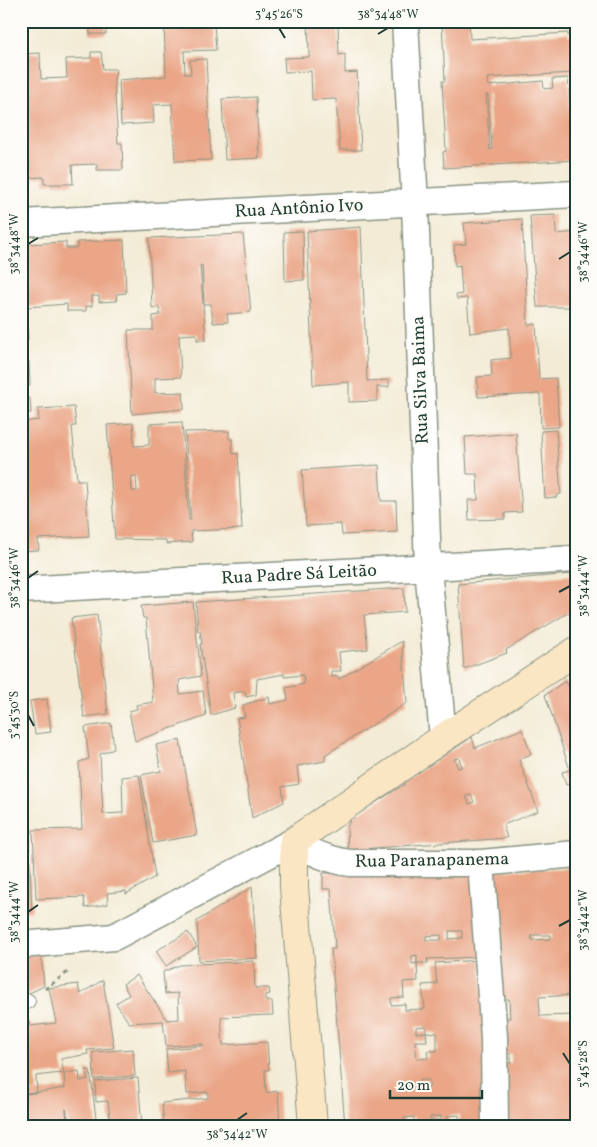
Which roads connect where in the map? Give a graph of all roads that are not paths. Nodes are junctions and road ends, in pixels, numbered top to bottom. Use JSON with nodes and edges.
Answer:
{"nodes":[{"id":1,"x":405,"y":21,"type":"edge"},
{"id":2,"x":576,"y":194,"type":"edge"},
{"id":3,"x":415,"y":204,"type":"junction"},
{"id":4,"x":21,"y":223,"type":"edge"},
{"id":5,"x":576,"y":559,"type":"edge"},
{"id":6,"x":428,"y":568,"type":"junction"},
{"id":7,"x":21,"y":590,"type":"edge"},
{"id":8,"x":576,"y":651,"type":"edge"},
{"id":9,"x":443,"y":738,"type":"junction"},
{"id":10,"x":294,"y":841,"type":"junction"},
{"id":11,"x":576,"y":854,"type":"edge"},
{"id":12,"x":481,"y":863,"type":"junction"},
{"id":13,"x":21,"y":945,"type":"edge"},
{"id":14,"x":313,"y":1126,"type":"edge"},
{"id":15,"x":495,"y":1126,"type":"edge"}],
"edges":[{"from":1,"to":3,"type":"street","name":"Rua Silva Baima"},
{"from":2,"to":3,"type":"street","name":"Rua Antônio Ivo"},
{"from":3,"to":4,"type":"street","name":"Rua Antônio Ivo"},
{"from":3,"to":6,"type":"street","name":"Rua Silva Baima"},
{"from":5,"to":6,"type":"street","name":"Rua Padre Sá Leitão"},
{"from":6,"to":7,"type":"street","name":"Rua Padre Sá Leitão"},
{"from":6,"to":9,"type":"street","name":"Rua Silva Baima"},
{"from":8,"to":9,"type":"main road"},
{"from":9,"to":10,"type":"main road"},
{"from":10,"to":12,"type":"street","name":"Rua Paranapanema"},
{"from":10,"to":13,"type":"street"},
{"from":10,"to":14,"type":"main road"},
{"from":11,"to":12,"type":"street","name":"Rua Paranapanema"},
{"from":12,"to":15,"type":"street"}]}
